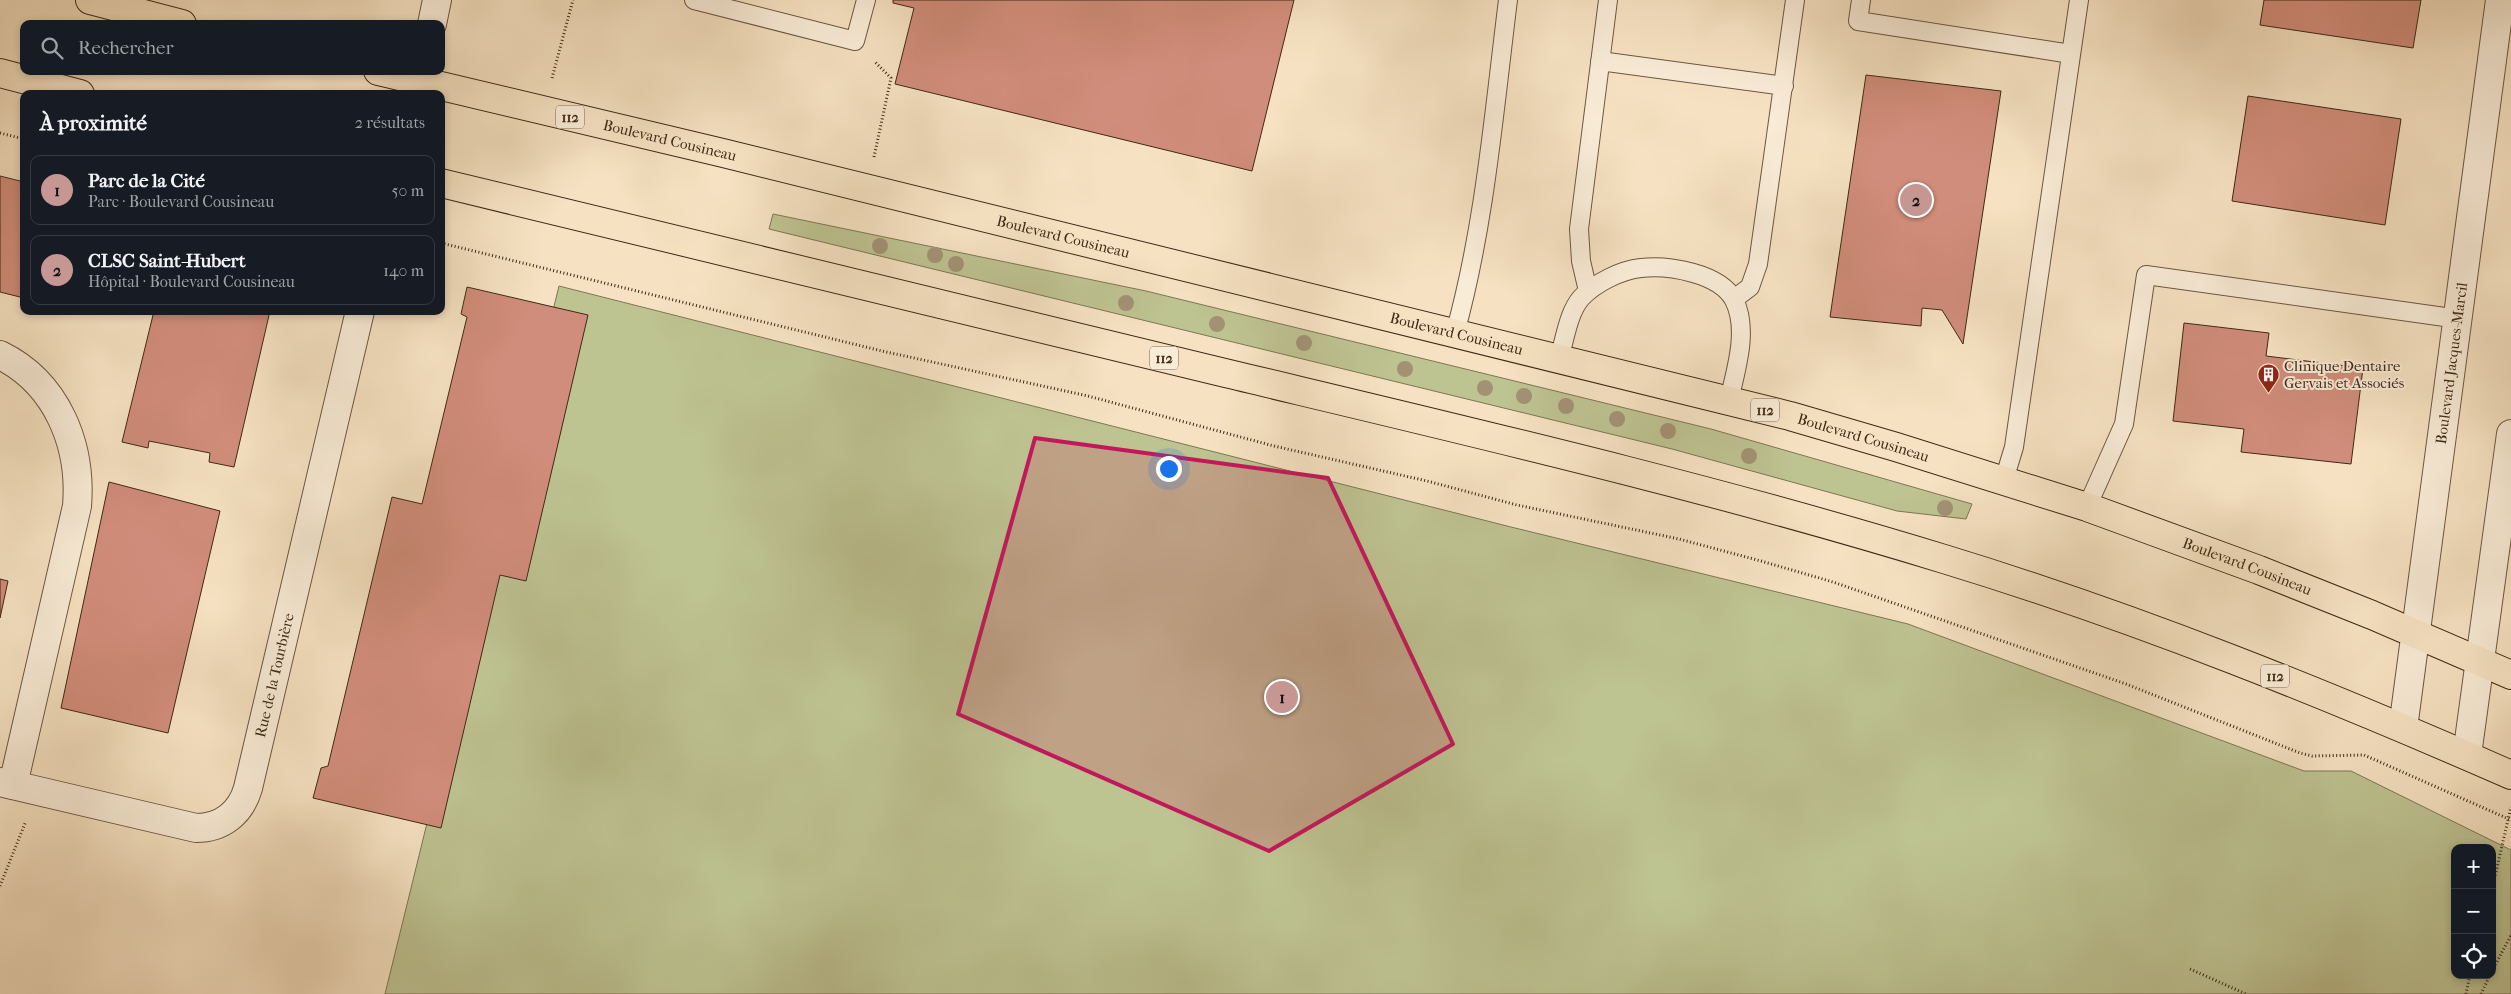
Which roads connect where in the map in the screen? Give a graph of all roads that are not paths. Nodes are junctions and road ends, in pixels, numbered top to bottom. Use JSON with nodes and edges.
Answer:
{"nodes":[{"id":1,"x":90,"y":0,"type":"edge"},
{"id":2,"x":438,"y":0,"type":"edge"},
{"id":3,"x":694,"y":0,"type":"edge"},
{"id":4,"x":866,"y":0,"type":"edge"},
{"id":5,"x":1508,"y":0,"type":"edge"},
{"id":6,"x":1608,"y":0,"type":"edge"},
{"id":7,"x":1795,"y":0,"type":"edge"},
{"id":8,"x":1861,"y":0,"type":"edge"},
{"id":9,"x":2079,"y":0,"type":"edge"},
{"id":10,"x":2500,"y":0,"type":"edge"},
{"id":11,"x":167,"y":20,"type":"edge"},
{"id":12,"x":433,"y":20,"type":"edge"},
{"id":13,"x":2072,"y":54,"type":"junction"},
{"id":14,"x":1600,"y":61,"type":"junction"},
{"id":15,"x":0,"y":73,"type":"edge"},
{"id":16,"x":392,"y":75,"type":"edge"},
{"id":17,"x":416,"y":82,"type":"edge"},
{"id":18,"x":1784,"y":86,"type":"junction"},
{"id":19,"x":65,"y":90,"type":"edge"},
{"id":20,"x":445,"y":184,"type":"edge"},
{"id":21,"x":1588,"y":291,"type":"junction"},
{"id":22,"x":1734,"y":299,"type":"junction"},
{"id":23,"x":359,"y":315,"type":"edge"},
{"id":24,"x":2459,"y":319,"type":"junction"},
{"id":25,"x":1455,"y":333,"type":"junction"},
{"id":26,"x":0,"y":354,"type":"edge"},
{"id":27,"x":1559,"y":358,"type":"junction"},
{"id":28,"x":1729,"y":400,"type":"junction"},
{"id":29,"x":2511,"y":434,"type":"edge"},
{"id":30,"x":2004,"y":480,"type":"junction"},
{"id":31,"x":2087,"y":507,"type":"junction"},
{"id":32,"x":2416,"y":634,"type":"junction"},
{"id":33,"x":2478,"y":661,"type":"junction"},
{"id":34,"x":2511,"y":675,"type":"edge"},
{"id":35,"x":2403,"y":728,"type":"junction"},
{"id":36,"x":2467,"y":756,"type":"junction"},
{"id":37,"x":2511,"y":775,"type":"edge"},
{"id":38,"x":6,"y":783,"type":"edge"}],
"edges":[{"from":1,"to":11,"type":"main road"},
{"from":2,"to":12,"type":"street"},
{"from":3,"to":4,"type":"lane"},
{"from":5,"to":25,"type":"lane"},
{"from":6,"to":14,"type":"lane"},
{"from":7,"to":18,"type":"lane"},
{"from":8,"to":13,"type":"lane"},
{"from":9,"to":13,"type":"lane"},
{"from":10,"to":24,"type":"street","name":"Boulevard Jacques-Marcil"},
{"from":13,"to":30,"type":"lane"},
{"from":14,"to":18,"type":"lane"},
{"from":14,"to":21,"type":"lane"},
{"from":15,"to":19,"type":"main road"},
{"from":16,"to":17,"type":"main road","name":"Boulevard Cousineau","number":"112"},
{"from":17,"to":25,"type":"main road","name":"Boulevard Cousineau","number":"112"},
{"from":18,"to":22,"type":"lane"},
{"from":20,"to":35,"type":"main road","number":"112"},
{"from":21,"to":22,"type":"lane"},
{"from":21,"to":27,"type":"lane"},
{"from":22,"to":28,"type":"lane"},
{"from":23,"to":38,"type":"street","name":"Rue de la Tourbière"},
{"from":24,"to":31,"type":"lane"},
{"from":24,"to":32,"type":"street","name":"Boulevard Jacques-Marcil"},
{"from":25,"to":27,"type":"main road","name":"Boulevard Cousineau","number":"112"},
{"from":26,"to":38,"type":"street","name":"Rue de la Tourbière"},
{"from":27,"to":28,"type":"main road","name":"Boulevard Cousineau","number":"112"},
{"from":28,"to":30,"type":"main road","name":"Boulevard Cousineau","number":"112"},
{"from":29,"to":33,"type":"street"},
{"from":30,"to":31,"type":"main road","name":"Boulevard Cousineau","number":"112"},
{"from":31,"to":32,"type":"main road","name":"Boulevard Cousineau","number":"112"},
{"from":32,"to":33,"type":"main road","name":"Boulevard Cousineau","number":"112"},
{"from":32,"to":35,"type":"street","name":"Boulevard Jacques-Marcil"},
{"from":33,"to":34,"type":"main road","name":"Boulevard Cousineau","number":"112"},
{"from":33,"to":36,"type":"street"},
{"from":35,"to":36,"type":"main road","number":"112"},
{"from":36,"to":37,"type":"main road","number":"112"}]}
